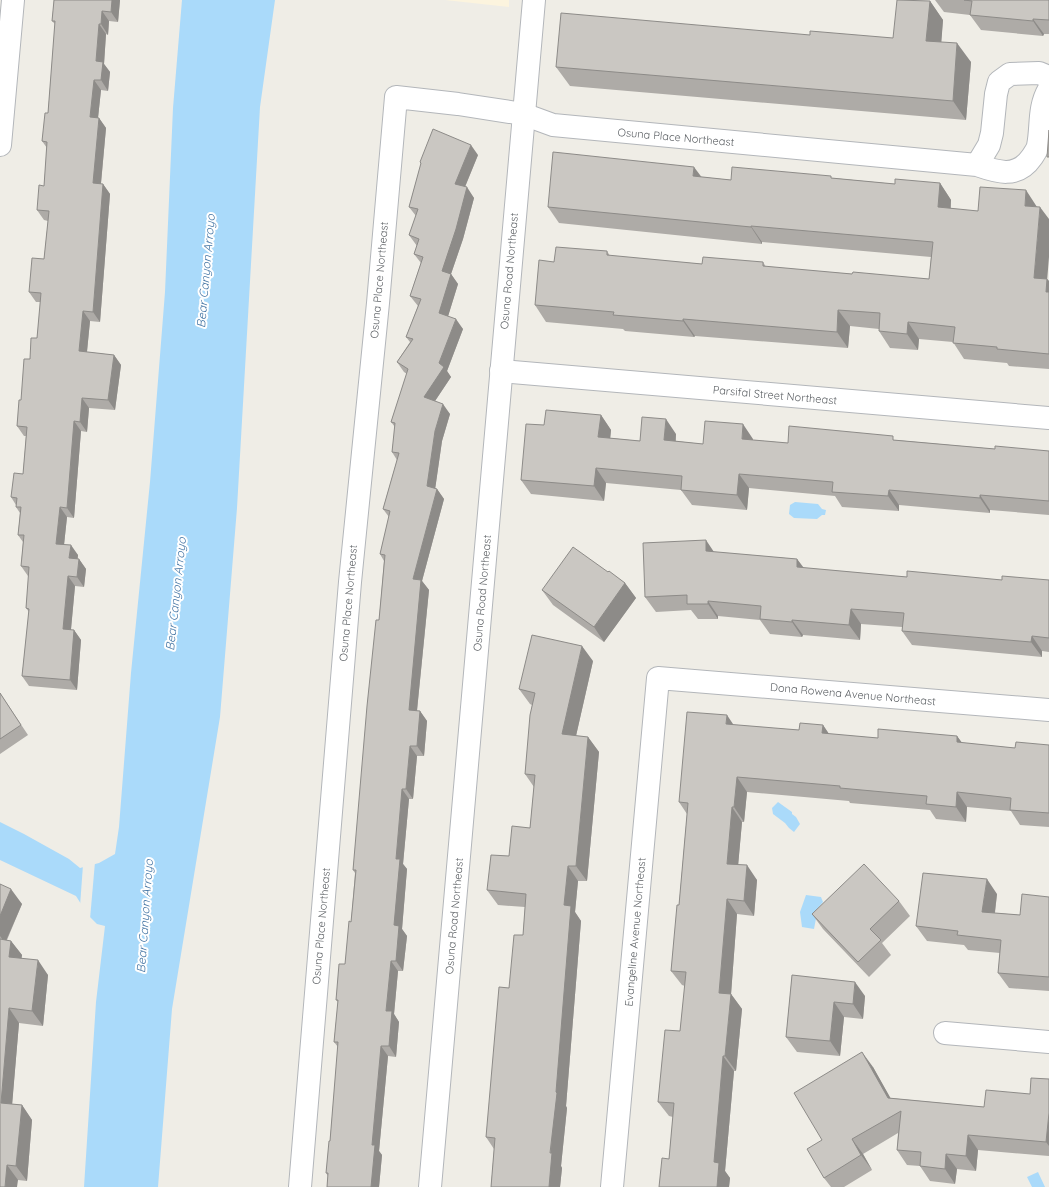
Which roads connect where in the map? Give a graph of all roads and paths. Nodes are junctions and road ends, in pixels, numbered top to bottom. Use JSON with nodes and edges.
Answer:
{"nodes":[{"id":1,"x":13,"y":0,"type":"edge"},
{"id":2,"x":534,"y":0,"type":"edge"},
{"id":3,"x":1049,"y":77,"type":"edge"},
{"id":4,"x":1049,"y":89,"type":"edge"},
{"id":5,"x":523,"y":114,"type":"junction"},
{"id":6,"x":0,"y":145,"type":"edge"},
{"id":7,"x":977,"y":165,"type":"junction"},
{"id":8,"x":501,"y":371,"type":"junction"},
{"id":9,"x":1049,"y":418,"type":"edge"},
{"id":10,"x":658,"y":678,"type":"joint"},
{"id":11,"x":1049,"y":710,"type":"edge"},
{"id":12,"x":945,"y":1034,"type":"dead end"},
{"id":13,"x":1049,"y":1042,"type":"edge"},
{"id":14,"x":300,"y":1187,"type":"edge"},
{"id":15,"x":430,"y":1187,"type":"edge"},
{"id":16,"x":612,"y":1187,"type":"edge"}],
"edges":[{"from":1,"to":6,"type":"street"},
{"from":2,"to":5,"type":"street","name":"Osuna Road Northeast"},
{"from":3,"to":7,"type":"street"},
{"from":4,"to":7,"type":"street","name":"Osuna Place Northeast"},
{"from":5,"to":7,"type":"street","name":"Osuna Place Northeast"},
{"from":5,"to":8,"type":"street","name":"Osuna Road Northeast"},
{"from":5,"to":14,"type":"street","name":"Osuna Place Northeast"},
{"from":8,"to":9,"type":"street","name":"Parsifal Street Northeast"},
{"from":8,"to":15,"type":"street","name":"Osuna Road Northeast"},
{"from":10,"to":11,"type":"street","name":"Dona Rowena Avenue Northeast"},
{"from":10,"to":16,"type":"street","name":"Evangeline Avenue Northeast"},
{"from":12,"to":13,"type":"street"}]}
